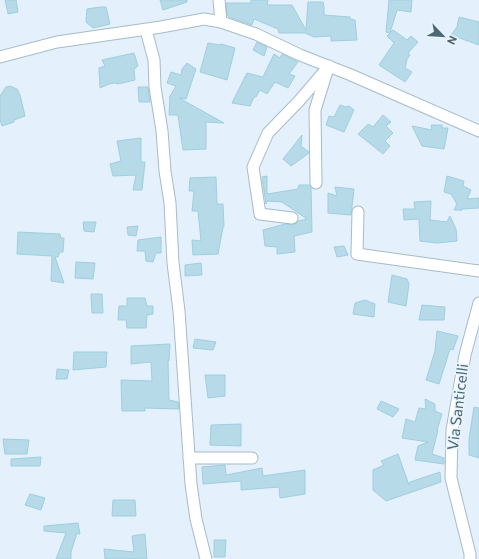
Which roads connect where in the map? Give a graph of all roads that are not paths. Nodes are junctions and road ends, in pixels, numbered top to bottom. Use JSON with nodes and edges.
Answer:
{"nodes":[{"id":1,"x":219,"y":0,"type":"edge"},
{"id":2,"x":221,"y":22,"type":"junction"},
{"id":3,"x":146,"y":30,"type":"junction"},
{"id":4,"x":0,"y":57,"type":"edge"},
{"id":5,"x":329,"y":66,"type":"junction"},
{"id":6,"x":479,"y":131,"type":"edge"},
{"id":7,"x":316,"y":183,"type":"dead end"},
{"id":8,"x":358,"y":212,"type":"dead end"},
{"id":9,"x":292,"y":218,"type":"dead end"},
{"id":10,"x":479,"y":271,"type":"edge"},
{"id":11,"x":479,"y":303,"type":"edge"},
{"id":12,"x":189,"y":458,"type":"junction"},
{"id":13,"x":252,"y":458,"type":"dead end"},
{"id":14,"x":206,"y":559,"type":"edge"},
{"id":15,"x":470,"y":559,"type":"edge"}],
"edges":[{"from":1,"to":2,"type":"street"},
{"from":2,"to":3,"type":"street"},
{"from":2,"to":5,"type":"street"},
{"from":3,"to":4,"type":"street"},
{"from":3,"to":12,"type":"street"},
{"from":5,"to":6,"type":"street"},
{"from":5,"to":7,"type":"street"},
{"from":5,"to":9,"type":"street"},
{"from":8,"to":10,"type":"street"},
{"from":11,"to":15,"type":"street","name":"Via Santicelli"},
{"from":12,"to":13,"type":"street"},
{"from":12,"to":14,"type":"street"}]}
